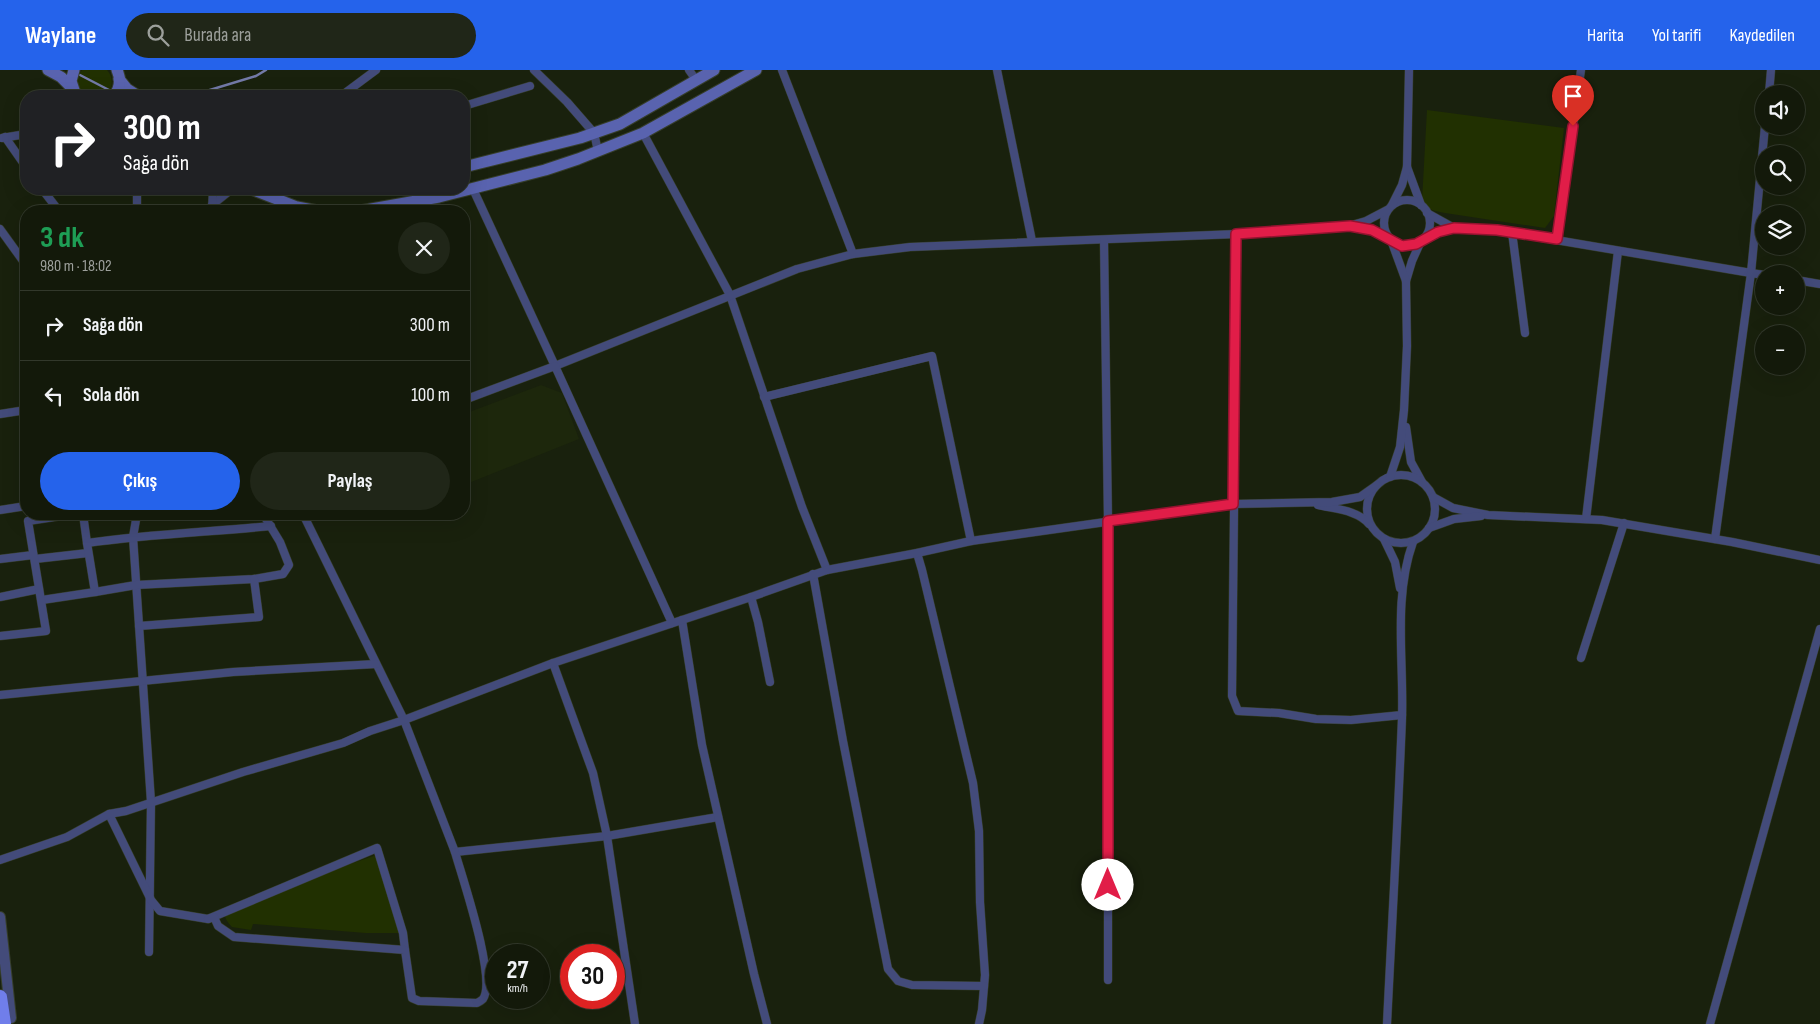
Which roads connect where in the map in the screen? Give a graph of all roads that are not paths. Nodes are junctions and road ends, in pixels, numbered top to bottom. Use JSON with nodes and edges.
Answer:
{"nodes":[{"id":1,"x":48,"y":70,"type":"edge"},
{"id":2,"x":74,"y":70,"type":"edge"},
{"id":3,"x":376,"y":70,"type":"edge"},
{"id":4,"x":534,"y":70,"type":"edge"},
{"id":5,"x":689,"y":70,"type":"edge"},
{"id":6,"x":714,"y":70,"type":"edge"},
{"id":7,"x":756,"y":70,"type":"edge"},
{"id":8,"x":782,"y":70,"type":"edge"},
{"id":9,"x":998,"y":70,"type":"edge"},
{"id":10,"x":1409,"y":70,"type":"edge"},
{"id":11,"x":1581,"y":70,"type":"edge"},
{"id":12,"x":1771,"y":70,"type":"edge"},
{"id":13,"x":118,"y":73,"type":"edge"},
{"id":14,"x":696,"y":80,"type":"junction"},
{"id":15,"x":1770,"y":85,"type":"edge"},
{"id":16,"x":530,"y":86,"type":"dead end"},
{"id":17,"x":71,"y":90,"type":"edge"},
{"id":18,"x":72,"y":90,"type":"edge"},
{"id":19,"x":117,"y":90,"type":"edge"},
{"id":20,"x":129,"y":90,"type":"edge"},
{"id":21,"x":349,"y":90,"type":"edge"},
{"id":22,"x":470,"y":104,"type":"edge"},
{"id":23,"x":594,"y":133,"type":"junction"},
{"id":24,"x":643,"y":133,"type":"junction"},
{"id":25,"x":20,"y":135,"type":"edge"},
{"id":26,"x":1764,"y":135,"type":"edge"},
{"id":27,"x":2,"y":138,"type":"edge"},
{"id":28,"x":598,"y":151,"type":"junction"},
{"id":29,"x":20,"y":160,"type":"edge"},
{"id":30,"x":470,"y":166,"type":"edge"},
{"id":31,"x":1407,"y":167,"type":"junction"},
{"id":32,"x":473,"y":189,"type":"junction"},
{"id":33,"x":470,"y":190,"type":"edge"},
{"id":34,"x":226,"y":195,"type":"edge"},
{"id":35,"x":264,"y":195,"type":"edge"},
{"id":36,"x":445,"y":195,"type":"edge"},
{"id":37,"x":215,"y":205,"type":"edge"},
{"id":38,"x":291,"y":205,"type":"edge"},
{"id":39,"x":400,"y":205,"type":"edge"},
{"id":40,"x":1421,"y":205,"type":"junction"},
{"id":41,"x":1390,"y":208,"type":"junction"},
{"id":42,"x":1427,"y":213,"type":"junction"},
{"id":43,"x":1350,"y":226,"type":"junction"},
{"id":44,"x":1454,"y":228,"type":"junction"},
{"id":45,"x":0,"y":229,"type":"edge"},
{"id":46,"x":1512,"y":232,"type":"junction"},
{"id":47,"x":1236,"y":234,"type":"junction"},
{"id":48,"x":1391,"y":239,"type":"junction"},
{"id":49,"x":1557,"y":239,"type":"junction"},
{"id":50,"x":1104,"y":240,"type":"junction"},
{"id":51,"x":1422,"y":240,"type":"junction"},
{"id":52,"x":1032,"y":241,"type":"junction"},
{"id":53,"x":1618,"y":251,"type":"junction"},
{"id":54,"x":853,"y":254,"type":"junction"},
{"id":55,"x":20,"y":257,"type":"edge"},
{"id":56,"x":1751,"y":272,"type":"junction"},
{"id":57,"x":1755,"y":273,"type":"edge"},
{"id":58,"x":1406,"y":281,"type":"junction"},
{"id":59,"x":1805,"y":282,"type":"edge"},
{"id":60,"x":1820,"y":284,"type":"edge"},
{"id":61,"x":730,"y":296,"type":"junction"},
{"id":62,"x":1525,"y":333,"type":"dead end"},
{"id":63,"x":556,"y":366,"type":"junction"},
{"id":64,"x":764,"y":397,"type":"junction"},
{"id":65,"x":470,"y":398,"type":"edge"},
{"id":66,"x":1404,"y":410,"type":"junction"},
{"id":67,"x":20,"y":411,"type":"edge"},
{"id":68,"x":0,"y":414,"type":"edge"},
{"id":69,"x":1390,"y":477,"type":"junction"},
{"id":70,"x":1423,"y":483,"type":"junction"},
{"id":71,"x":1377,"y":485,"type":"junction"},
{"id":72,"x":1433,"y":498,"type":"junction"},
{"id":73,"x":1309,"y":502,"type":"junction"},
{"id":74,"x":1233,"y":504,"type":"junction"},
{"id":75,"x":20,"y":507,"type":"edge"},
{"id":76,"x":0,"y":510,"type":"edge"},
{"id":77,"x":1488,"y":515,"type":"junction"},
{"id":78,"x":1586,"y":519,"type":"junction"},
{"id":79,"x":35,"y":520,"type":"edge"},
{"id":80,"x":83,"y":520,"type":"edge"},
{"id":81,"x":136,"y":520,"type":"edge"},
{"id":82,"x":267,"y":520,"type":"edge"},
{"id":83,"x":306,"y":520,"type":"edge"},
{"id":84,"x":1108,"y":521,"type":"junction"},
{"id":85,"x":1624,"y":523,"type":"junction"},
{"id":86,"x":1371,"y":525,"type":"junction"},
{"id":87,"x":271,"y":526,"type":"junction"},
{"id":88,"x":1430,"y":528,"type":"junction"},
{"id":89,"x":133,"y":536,"type":"junction"},
{"id":90,"x":1384,"y":539,"type":"junction"},
{"id":91,"x":1715,"y":539,"type":"junction"},
{"id":92,"x":971,"y":542,"type":"junction"},
{"id":93,"x":1413,"y":542,"type":"junction"},
{"id":94,"x":86,"y":543,"type":"junction"},
{"id":95,"x":88,"y":553,"type":"junction"},
{"id":96,"x":917,"y":553,"type":"junction"},
{"id":97,"x":34,"y":557,"type":"junction"},
{"id":98,"x":0,"y":559,"type":"edge"},
{"id":99,"x":1820,"y":560,"type":"edge"},
{"id":100,"x":827,"y":570,"type":"junction"},
{"id":101,"x":813,"y":574,"type":"junction"},
{"id":102,"x":254,"y":579,"type":"junction"},
{"id":103,"x":136,"y":585,"type":"junction"},
{"id":104,"x":39,"y":589,"type":"junction"},
{"id":105,"x":95,"y":592,"type":"junction"},
{"id":106,"x":1401,"y":594,"type":"junction"},
{"id":107,"x":0,"y":597,"type":"edge"},
{"id":108,"x":751,"y":597,"type":"junction"},
{"id":109,"x":42,"y":600,"type":"junction"},
{"id":110,"x":682,"y":620,"type":"junction"},
{"id":111,"x":672,"y":623,"type":"junction"},
{"id":112,"x":139,"y":626,"type":"junction"},
{"id":113,"x":1820,"y":629,"type":"edge"},
{"id":114,"x":0,"y":636,"type":"edge"},
{"id":115,"x":1580,"y":658,"type":"dead end"},
{"id":116,"x":552,"y":663,"type":"junction"},
{"id":117,"x":376,"y":664,"type":"junction"},
{"id":118,"x":143,"y":682,"type":"junction"},
{"id":119,"x":770,"y":682,"type":"dead end"},
{"id":120,"x":0,"y":695,"type":"edge"},
{"id":121,"x":1402,"y":716,"type":"junction"},
{"id":122,"x":404,"y":720,"type":"junction"},
{"id":123,"x":151,"y":802,"type":"junction"},
{"id":124,"x":109,"y":814,"type":"junction"},
{"id":125,"x":718,"y":817,"type":"junction"},
{"id":126,"x":607,"y":836,"type":"junction"},
{"id":127,"x":455,"y":852,"type":"junction"},
{"id":128,"x":0,"y":860,"type":"edge"},
{"id":129,"x":151,"y":900,"type":"junction"},
{"id":130,"x":0,"y":917,"type":"edge"},
{"id":131,"x":208,"y":919,"type":"junction"},
{"id":132,"x":405,"y":950,"type":"junction"},
{"id":133,"x":149,"y":952,"type":"dead end"},
{"id":134,"x":1108,"y":980,"type":"dead end"},
{"id":135,"x":984,"y":986,"type":"junction"},
{"id":136,"x":0,"y":997,"type":"edge"},
{"id":137,"x":9,"y":1022,"type":"edge"},
{"id":138,"x":636,"y":1024,"type":"edge"},
{"id":139,"x":767,"y":1024,"type":"edge"},
{"id":140,"x":979,"y":1024,"type":"edge"},
{"id":141,"x":1387,"y":1024,"type":"edge"},
{"id":142,"x":1710,"y":1024,"type":"edge"}],
"edges":[{"from":1,"to":17,"type":"main road"},
{"from":2,"to":18,"type":"main road"},
{"from":3,"to":21,"type":"street"},
{"from":4,"to":23,"type":"street"},
{"from":5,"to":14,"type":"street"},
{"from":6,"to":14,"type":"main road"},
{"from":7,"to":24,"type":"main road"},
{"from":8,"to":54,"type":"street"},
{"from":9,"to":52,"type":"street"},
{"from":10,"to":31,"type":"street"},
{"from":11,"to":49,"type":"street"},
{"from":12,"to":15,"type":"street"},
{"from":13,"to":19,"type":"main road"},
{"from":13,"to":20,"type":"main road"},
{"from":14,"to":23,"type":"main road"},
{"from":16,"to":22,"type":"street"},
{"from":23,"to":28,"type":"street"},
{"from":23,"to":30,"type":"main road"},
{"from":24,"to":28,"type":"main road"},
{"from":24,"to":61,"type":"street"},
{"from":25,"to":27,"type":"street"},
{"from":26,"to":56,"type":"street"},
{"from":27,"to":29,"type":"street"},
{"from":28,"to":32,"type":"main road"},
{"from":31,"to":40,"type":"street"},
{"from":31,"to":41,"type":"street"},
{"from":32,"to":33,"type":"main road"},
{"from":32,"to":63,"type":"street"},
{"from":34,"to":37,"type":"street"},
{"from":35,"to":38,"type":"main road"},
{"from":36,"to":39,"type":"main road"},
{"from":40,"to":41,"type":"street"},
{"from":40,"to":42,"type":"street"},
{"from":41,"to":43,"type":"street"},
{"from":41,"to":48,"type":"street"},
{"from":42,"to":44,"type":"street"},
{"from":42,"to":51,"type":"street"},
{"from":43,"to":47,"type":"street"},
{"from":43,"to":48,"type":"street"},
{"from":44,"to":46,"type":"street"},
{"from":44,"to":51,"type":"street"},
{"from":45,"to":55,"type":"street"},
{"from":46,"to":49,"type":"street"},
{"from":46,"to":62,"type":"street"},
{"from":47,"to":50,"type":"street"},
{"from":47,"to":74,"type":"street"},
{"from":48,"to":51,"type":"street"},
{"from":48,"to":58,"type":"street"},
{"from":49,"to":53,"type":"street"},
{"from":50,"to":52,"type":"street"},
{"from":50,"to":84,"type":"street"},
{"from":51,"to":58,"type":"street"},
{"from":52,"to":54,"type":"street"},
{"from":53,"to":56,"type":"street"},
{"from":53,"to":78,"type":"street"},
{"from":54,"to":61,"type":"street"},
{"from":56,"to":57,"type":"street"},
{"from":56,"to":91,"type":"street"},
{"from":58,"to":66,"type":"street"},
{"from":59,"to":60,"type":"street"},
{"from":61,"to":63,"type":"street"},
{"from":61,"to":64,"type":"street"},
{"from":63,"to":65,"type":"street"},
{"from":63,"to":111,"type":"street"},
{"from":64,"to":92,"type":"street"},
{"from":64,"to":100,"type":"street"},
{"from":66,"to":69,"type":"street"},
{"from":66,"to":70,"type":"street"},
{"from":67,"to":68,"type":"street"},
{"from":69,"to":70,"type":"street"},
{"from":69,"to":71,"type":"street"},
{"from":70,"to":72,"type":"street"},
{"from":71,"to":73,"type":"street"},
{"from":71,"to":86,"type":"street"},
{"from":72,"to":77,"type":"street"},
{"from":72,"to":88,"type":"street"},
{"from":73,"to":74,"type":"street"},
{"from":73,"to":86,"type":"street"},
{"from":74,"to":84,"type":"street"},
{"from":74,"to":121,"type":"street"},
{"from":75,"to":76,"type":"street"},
{"from":77,"to":78,"type":"street"},
{"from":77,"to":88,"type":"street"},
{"from":78,"to":85,"type":"street"},
{"from":79,"to":97,"type":"street"},
{"from":80,"to":94,"type":"street"},
{"from":81,"to":89,"type":"street"},
{"from":82,"to":87,"type":"street"},
{"from":83,"to":117,"type":"street"},
{"from":84,"to":92,"type":"street"},
{"from":84,"to":134,"type":"street"},
{"from":85,"to":91,"type":"street"},
{"from":85,"to":115,"type":"street"},
{"from":86,"to":90,"type":"street"},
{"from":87,"to":89,"type":"street"},
{"from":87,"to":102,"type":"street"},
{"from":88,"to":93,"type":"street"},
{"from":89,"to":94,"type":"street"},
{"from":89,"to":103,"type":"street"},
{"from":90,"to":93,"type":"street"},
{"from":90,"to":106,"type":"street"},
{"from":91,"to":99,"type":"street"},
{"from":92,"to":96,"type":"street"},
{"from":93,"to":106,"type":"street"},
{"from":94,"to":95,"type":"street"},
{"from":95,"to":97,"type":"street"},
{"from":95,"to":105,"type":"street"},
{"from":96,"to":100,"type":"street"},
{"from":96,"to":135,"type":"street"},
{"from":97,"to":98,"type":"street"},
{"from":97,"to":104,"type":"street"},
{"from":100,"to":101,"type":"street"},
{"from":101,"to":108,"type":"street"},
{"from":101,"to":135,"type":"street"},
{"from":102,"to":103,"type":"street"},
{"from":102,"to":112,"type":"street"},
{"from":103,"to":105,"type":"street"},
{"from":103,"to":112,"type":"street"},
{"from":104,"to":107,"type":"street"},
{"from":104,"to":109,"type":"street"},
{"from":105,"to":109,"type":"street"},
{"from":106,"to":121,"type":"street"},
{"from":108,"to":110,"type":"street"},
{"from":108,"to":119,"type":"street"},
{"from":109,"to":114,"type":"street"},
{"from":110,"to":111,"type":"street"},
{"from":110,"to":125,"type":"street"},
{"from":111,"to":116,"type":"street"},
{"from":112,"to":118,"type":"street"},
{"from":113,"to":142,"type":"street"},
{"from":116,"to":122,"type":"street"},
{"from":116,"to":126,"type":"street"},
{"from":117,"to":118,"type":"street"},
{"from":117,"to":122,"type":"street"},
{"from":118,"to":120,"type":"street"},
{"from":118,"to":123,"type":"street"},
{"from":121,"to":141,"type":"street"},
{"from":122,"to":123,"type":"street"},
{"from":122,"to":127,"type":"street"},
{"from":123,"to":124,"type":"street"},
{"from":123,"to":129,"type":"street"},
{"from":124,"to":128,"type":"street"},
{"from":124,"to":129,"type":"street"},
{"from":125,"to":126,"type":"street"},
{"from":125,"to":139,"type":"street"},
{"from":126,"to":127,"type":"street"},
{"from":126,"to":138,"type":"street"},
{"from":127,"to":132,"type":"street"},
{"from":129,"to":131,"type":"street"},
{"from":129,"to":133,"type":"street"},
{"from":130,"to":137,"type":"street"},
{"from":131,"to":132,"type":"street"},
{"from":131,"to":132,"type":"street"},
{"from":135,"to":140,"type":"street"},
{"from":136,"to":137,"type":"highway"}]}
